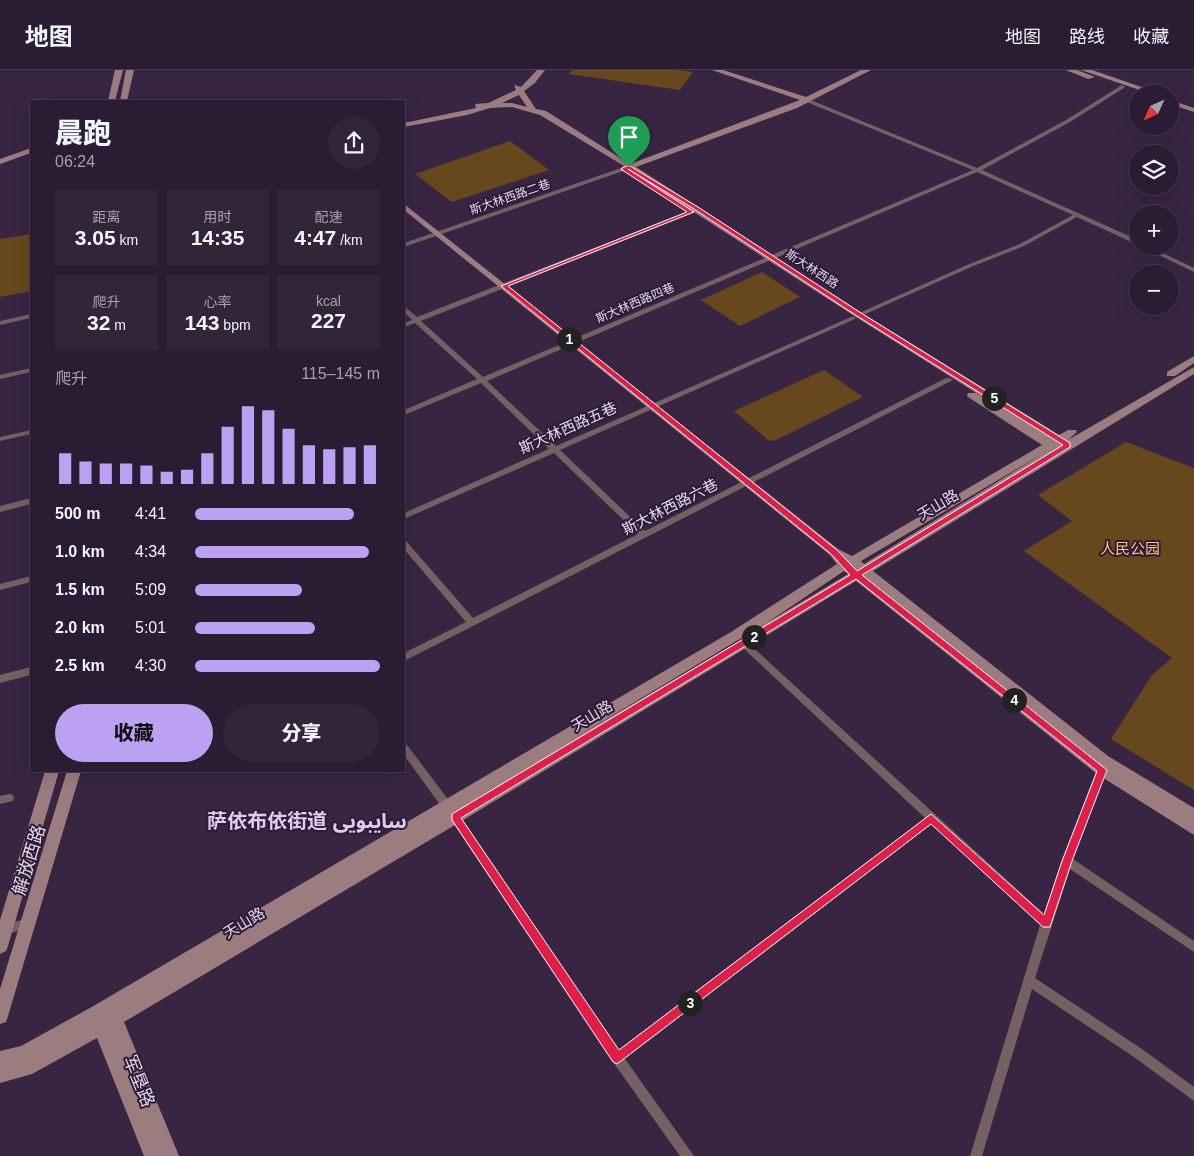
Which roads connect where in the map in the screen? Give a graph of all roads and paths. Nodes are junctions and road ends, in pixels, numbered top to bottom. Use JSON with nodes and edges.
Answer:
{"nodes":[{"id":1,"x":119,"y":70,"type":"edge"},
{"id":2,"x":130,"y":70,"type":"edge"},
{"id":3,"x":533,"y":70,"type":"edge"},
{"id":4,"x":541,"y":70,"type":"edge"},
{"id":5,"x":716,"y":70,"type":"edge"},
{"id":6,"x":728,"y":70,"type":"edge"},
{"id":7,"x":867,"y":70,"type":"edge"},
{"id":8,"x":1070,"y":70,"type":"edge"},
{"id":9,"x":1085,"y":70,"type":"edge"},
{"id":10,"x":1131,"y":85,"type":"edge"},
{"id":11,"x":1122,"y":87,"type":"junction"},
{"id":12,"x":522,"y":88,"type":"junction"},
{"id":13,"x":1129,"y":89,"type":"edge"},
{"id":14,"x":111,"y":100,"type":"edge"},
{"id":15,"x":123,"y":100,"type":"edge"},
{"id":16,"x":806,"y":100,"type":"junction"},
{"id":17,"x":1179,"y":100,"type":"edge"},
{"id":18,"x":491,"y":105,"type":"junction"},
{"id":19,"x":1179,"y":105,"type":"edge"},
{"id":20,"x":1194,"y":105,"type":"edge"},
{"id":21,"x":480,"y":108,"type":"junction"},
{"id":22,"x":532,"y":109,"type":"junction"},
{"id":23,"x":1194,"y":110,"type":"edge"},
{"id":24,"x":542,"y":115,"type":"junction"},
{"id":25,"x":405,"y":121,"type":"edge"},
{"id":26,"x":405,"y":125,"type":"edge"},
{"id":27,"x":30,"y":150,"type":"edge"},
{"id":28,"x":0,"y":162,"type":"edge"},
{"id":29,"x":626,"y":168,"type":"junction"},
{"id":30,"x":977,"y":170,"type":"junction"},
{"id":31,"x":405,"y":207,"type":"edge"},
{"id":32,"x":691,"y":212,"type":"junction"},
{"id":33,"x":1077,"y":215,"type":"junction"},
{"id":34,"x":438,"y":234,"type":"junction"},
{"id":35,"x":1129,"y":240,"type":"edge"},
{"id":36,"x":405,"y":245,"type":"edge"},
{"id":37,"x":1162,"y":255,"type":"edge"},
{"id":38,"x":768,"y":259,"type":"junction"},
{"id":39,"x":1194,"y":270,"type":"edge"},
{"id":40,"x":504,"y":286,"type":"junction"},
{"id":41,"x":405,"y":310,"type":"edge"},
{"id":42,"x":30,"y":316,"type":"edge"},
{"id":43,"x":856,"y":316,"type":"junction"},
{"id":44,"x":416,"y":320,"type":"junction"},
{"id":45,"x":0,"y":323,"type":"edge"},
{"id":46,"x":405,"y":325,"type":"edge"},
{"id":47,"x":572,"y":342,"type":"junction"},
{"id":48,"x":1194,"y":359,"type":"edge"},
{"id":49,"x":30,"y":370,"type":"edge"},
{"id":50,"x":1194,"y":370,"type":"edge"},
{"id":51,"x":0,"y":377,"type":"edge"},
{"id":52,"x":481,"y":379,"type":"junction"},
{"id":53,"x":949,"y":380,"type":"junction"},
{"id":54,"x":652,"y":406,"type":"junction"},
{"id":55,"x":405,"y":413,"type":"edge"},
{"id":56,"x":30,"y":432,"type":"edge"},
{"id":57,"x":0,"y":439,"type":"edge"},
{"id":58,"x":1059,"y":445,"type":"junction"},
{"id":59,"x":553,"y":450,"type":"junction"},
{"id":60,"x":748,"y":483,"type":"junction"},
{"id":61,"x":30,"y":501,"type":"edge"},
{"id":62,"x":0,"y":509,"type":"edge"},
{"id":63,"x":405,"y":516,"type":"edge"},
{"id":64,"x":644,"y":535,"type":"junction"},
{"id":65,"x":405,"y":545,"type":"edge"},
{"id":66,"x":854,"y":568,"type":"junction"},
{"id":67,"x":30,"y":579,"type":"edge"},
{"id":68,"x":0,"y":587,"type":"edge"},
{"id":69,"x":472,"y":622,"type":"junction"},
{"id":70,"x":744,"y":644,"type":"junction"},
{"id":71,"x":405,"y":656,"type":"edge"},
{"id":72,"x":30,"y":671,"type":"edge"},
{"id":73,"x":0,"y":679,"type":"edge"},
{"id":74,"x":405,"y":749,"type":"edge"},
{"id":75,"x":1102,"y":770,"type":"junction"},
{"id":76,"x":52,"y":772,"type":"edge"},
{"id":77,"x":74,"y":772,"type":"edge"},
{"id":78,"x":451,"y":812,"type":"junction"},
{"id":79,"x":1194,"y":816,"type":"edge"},
{"id":80,"x":931,"y":818,"type":"junction"},
{"id":81,"x":1194,"y":828,"type":"edge"},
{"id":82,"x":1067,"y":861,"type":"junction"},
{"id":83,"x":29,"y":923,"type":"junction"},
{"id":84,"x":1046,"y":923,"type":"junction"},
{"id":85,"x":2,"y":930,"type":"edge"},
{"id":86,"x":0,"y":946,"type":"edge"},
{"id":87,"x":1194,"y":948,"type":"edge"},
{"id":88,"x":1030,"y":981,"type":"junction"},
{"id":89,"x":0,"y":1016,"type":"edge"},
{"id":90,"x":105,"y":1016,"type":"junction"},
{"id":91,"x":617,"y":1058,"type":"junction"},
{"id":92,"x":0,"y":1059,"type":"edge"},
{"id":93,"x":0,"y":1074,"type":"edge"},
{"id":94,"x":1194,"y":1095,"type":"edge"},
{"id":95,"x":154,"y":1156,"type":"edge"},
{"id":96,"x":170,"y":1156,"type":"edge"},
{"id":97,"x":688,"y":1156,"type":"edge"},
{"id":98,"x":976,"y":1156,"type":"edge"}],
"edges":[{"from":1,"to":14,"type":"main road"},
{"from":2,"to":15,"type":"main road"},
{"from":3,"to":12,"type":"main road"},
{"from":4,"to":12,"type":"main road"},
{"from":5,"to":16,"type":"main road"},
{"from":6,"to":16,"type":"main road"},
{"from":7,"to":16,"type":"main road"},
{"from":8,"to":11,"type":"main road"},
{"from":9,"to":10,"type":"main road"},
{"from":11,"to":13,"type":"main road"},
{"from":11,"to":30,"type":"street","name":"斯大林西路四巷"},
{"from":12,"to":18,"type":"main road"},
{"from":12,"to":21,"type":"main road"},
{"from":12,"to":22,"type":"main road"},
{"from":12,"to":24,"type":"main road"},
{"from":16,"to":29,"type":"main road"},
{"from":16,"to":30,"type":"street"},
{"from":17,"to":20,"type":"main road"},
{"from":18,"to":21,"type":"main road"},
{"from":18,"to":22,"type":"main road"},
{"from":19,"to":23,"type":"main road"},
{"from":21,"to":24,"type":"main road"},
{"from":21,"to":25,"type":"main road"},
{"from":21,"to":26,"type":"main road"},
{"from":22,"to":24,"type":"main road"},
{"from":24,"to":29,"type":"main road","name":"斯大林西路"},
{"from":27,"to":28,"type":"main road"},
{"from":29,"to":32,"type":"main road","name":"斯大林西路"},
{"from":29,"to":34,"type":"street","name":"斯大林西路二巷"},
{"from":29,"to":38,"type":"main road","name":"斯大林西路"},
{"from":30,"to":33,"type":"street"},
{"from":30,"to":38,"type":"street","name":"斯大林西路四巷"},
{"from":31,"to":34,"type":"main road"},
{"from":32,"to":38,"type":"main road","name":"斯大林西路"},
{"from":32,"to":40,"type":"street"},
{"from":33,"to":35,"type":"street"},
{"from":33,"to":43,"type":"street","name":"斯大林西路五巷"},
{"from":34,"to":36,"type":"street","name":"斯大林西路二巷"},
{"from":34,"to":40,"type":"main road"},
{"from":37,"to":39,"type":"street"},
{"from":38,"to":43,"type":"main road","name":"斯大林西路"},
{"from":38,"to":47,"type":"street","name":"斯大林西路四巷"},
{"from":40,"to":44,"type":"street"},
{"from":40,"to":47,"type":"main road"},
{"from":41,"to":44,"type":"street"},
{"from":42,"to":45,"type":"street"},
{"from":43,"to":53,"type":"main road","name":"斯大林西路"},
{"from":43,"to":54,"type":"street","name":"斯大林西路五巷"},
{"from":43,"to":58,"type":"main road","name":"斯大林西路"},
{"from":44,"to":46,"type":"street"},
{"from":44,"to":52,"type":"street"},
{"from":47,"to":52,"type":"street","name":"斯大林西路四巷"},
{"from":47,"to":54,"type":"main road"},
{"from":48,"to":58,"type":"main road","name":"天山路"},
{"from":49,"to":51,"type":"street"},
{"from":50,"to":58,"type":"main road","name":"天山路"},
{"from":52,"to":55,"type":"street","name":"斯大林西路四巷"},
{"from":52,"to":59,"type":"street"},
{"from":53,"to":58,"type":"main road","name":"斯大林西路"},
{"from":53,"to":60,"type":"street","name":"斯大林西路六巷"},
{"from":54,"to":59,"type":"street","name":"斯大林西路五巷"},
{"from":54,"to":60,"type":"main road"},
{"from":56,"to":57,"type":"street"},
{"from":58,"to":66,"type":"main road","name":"天山路"},
{"from":59,"to":63,"type":"street","name":"斯大林西路五巷"},
{"from":59,"to":64,"type":"street"},
{"from":60,"to":64,"type":"street","name":"斯大林西路六巷"},
{"from":60,"to":66,"type":"main road"},
{"from":61,"to":62,"type":"street"},
{"from":64,"to":69,"type":"street","name":"斯大林西路六巷"},
{"from":65,"to":69,"type":"street"},
{"from":66,"to":70,"type":"main road","name":"天山路"},
{"from":66,"to":75,"type":"main road"},
{"from":66,"to":78,"type":"main road","name":"天山路"},
{"from":66,"to":79,"type":"main road"},
{"from":67,"to":68,"type":"street"},
{"from":69,"to":71,"type":"street","name":"斯大林西路六巷"},
{"from":70,"to":78,"type":"main road","name":"天山路"},
{"from":70,"to":80,"type":"street"},
{"from":72,"to":73,"type":"street"},
{"from":74,"to":78,"type":"street"},
{"from":75,"to":81,"type":"main road"},
{"from":75,"to":82,"type":"street"},
{"from":76,"to":85,"type":"main road","name":"解放西路"},
{"from":77,"to":83,"type":"main road","name":"解放西路"},
{"from":78,"to":90,"type":"main road","name":"天山路"},
{"from":78,"to":91,"type":"street"},
{"from":80,"to":84,"type":"street"},
{"from":80,"to":91,"type":"street"},
{"from":82,"to":84,"type":"street"},
{"from":82,"to":87,"type":"street"},
{"from":83,"to":85,"type":"street"},
{"from":83,"to":89,"type":"main road","name":"解放西路"},
{"from":84,"to":88,"type":"street"},
{"from":85,"to":86,"type":"main road","name":"解放西路"},
{"from":88,"to":94,"type":"street"},
{"from":88,"to":98,"type":"street"},
{"from":90,"to":92,"type":"main road","name":"天山路"},
{"from":90,"to":93,"type":"main road","name":"天山路"},
{"from":90,"to":95,"type":"main road","name":"军垦路"},
{"from":90,"to":96,"type":"main road","name":"军垦路"},
{"from":91,"to":97,"type":"street"}]}
